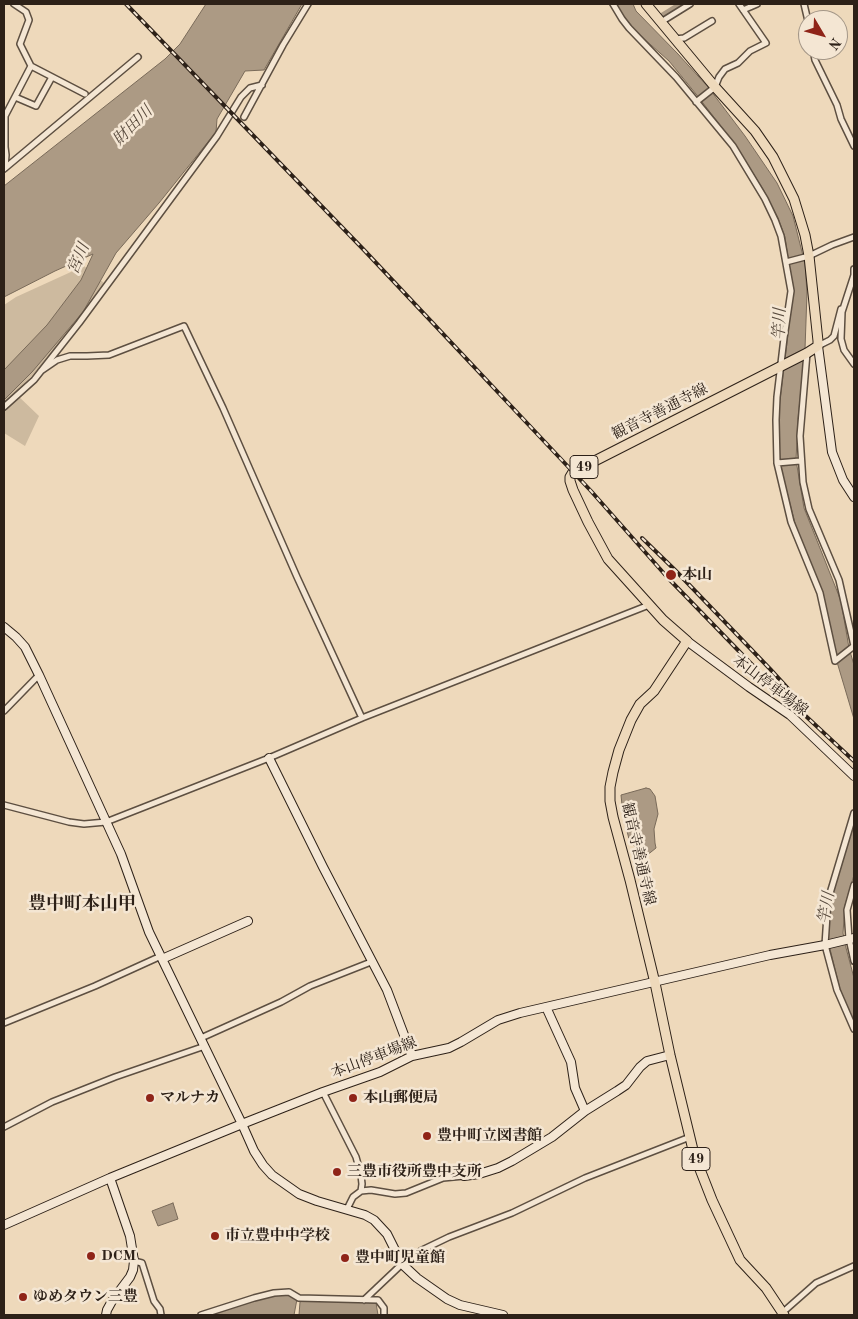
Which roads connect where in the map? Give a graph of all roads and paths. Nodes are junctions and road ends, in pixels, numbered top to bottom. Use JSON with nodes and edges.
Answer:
{"nodes":[{"id":1,"x":14,"y":4,"type":"edge"},
{"id":2,"x":308,"y":4,"type":"edge"},
{"id":3,"x":613,"y":4,"type":"edge"},
{"id":4,"x":646,"y":4,"type":"edge"},
{"id":5,"x":690,"y":4,"type":"edge"},
{"id":6,"x":739,"y":4,"type":"edge"},
{"id":7,"x":757,"y":4,"type":"edge"},
{"id":8,"x":743,"y":10,"type":"junction"},
{"id":9,"x":712,"y":20,"type":"dead end"},
{"id":10,"x":661,"y":22,"type":"junction"},
{"id":11,"x":675,"y":39,"type":"junction"},
{"id":12,"x":138,"y":57,"type":"dead end"},
{"id":13,"x":814,"y":60,"type":"edge"},
{"id":14,"x":31,"y":66,"type":"junction"},
{"id":15,"x":52,"y":77,"type":"junction"},
{"id":16,"x":262,"y":85,"type":"junction"},
{"id":17,"x":713,"y":89,"type":"junction"},
{"id":18,"x":85,"y":94,"type":"dead end"},
{"id":19,"x":16,"y":97,"type":"junction"},
{"id":20,"x":698,"y":101,"type":"junction"},
{"id":21,"x":244,"y":117,"type":"dead end"},
{"id":22,"x":854,"y":146,"type":"edge"},
{"id":23,"x":4,"y":147,"type":"edge"},
{"id":24,"x":5,"y":168,"type":"edge"},
{"id":25,"x":854,"y":237,"type":"edge"},
{"id":26,"x":807,"y":257,"type":"junction"},
{"id":27,"x":787,"y":262,"type":"junction"},
{"id":28,"x":854,"y":268,"type":"edge"},
{"id":29,"x":818,"y":346,"type":"junction"},
{"id":30,"x":806,"y":354,"type":"junction"},
{"id":31,"x":854,"y":364,"type":"edge"},
{"id":32,"x":782,"y":365,"type":"junction"},
{"id":33,"x":41,"y":371,"type":"junction"},
{"id":34,"x":4,"y":407,"type":"edge"},
{"id":35,"x":799,"y":461,"type":"junction"},
{"id":36,"x":778,"y":463,"type":"junction"},
{"id":37,"x":854,"y":498,"type":"edge"},
{"id":38,"x":649,"y":605,"type":"junction"},
{"id":39,"x":4,"y":627,"type":"edge"},
{"id":40,"x":688,"y":641,"type":"junction"},
{"id":41,"x":39,"y":675,"type":"junction"},
{"id":42,"x":4,"y":711,"type":"edge"},
{"id":43,"x":362,"y":718,"type":"junction"},
{"id":44,"x":269,"y":758,"type":"junction"},
{"id":45,"x":854,"y":776,"type":"edge"},
{"id":46,"x":4,"y":805,"type":"edge"},
{"id":47,"x":854,"y":813,"type":"edge"},
{"id":48,"x":106,"y":822,"type":"junction"},
{"id":49,"x":854,"y":885,"type":"edge"},
{"id":50,"x":248,"y":921,"type":"dead end"},
{"id":51,"x":849,"y":939,"type":"edge"},
{"id":52,"x":826,"y":945,"type":"junction"},
{"id":53,"x":161,"y":957,"type":"junction"},
{"id":54,"x":854,"y":961,"type":"edge"},
{"id":55,"x":371,"y":962,"type":"junction"},
{"id":56,"x":655,"y":982,"type":"junction"},
{"id":57,"x":546,"y":1007,"type":"junction"},
{"id":58,"x":4,"y":1023,"type":"edge"},
{"id":59,"x":854,"y":1029,"type":"edge"},
{"id":60,"x":201,"y":1038,"type":"junction"},
{"id":61,"x":205,"y":1046,"type":"junction"},
{"id":62,"x":670,"y":1055,"type":"junction"},
{"id":63,"x":412,"y":1056,"type":"junction"},
{"id":64,"x":323,"y":1092,"type":"junction"},
{"id":65,"x":584,"y":1111,"type":"junction"},
{"id":66,"x":242,"y":1124,"type":"junction"},
{"id":67,"x":4,"y":1128,"type":"edge"},
{"id":68,"x":690,"y":1137,"type":"junction"},
{"id":69,"x":464,"y":1176,"type":"joint"},
{"id":70,"x":110,"y":1178,"type":"junction"},
{"id":71,"x":361,"y":1191,"type":"junction"},
{"id":72,"x":347,"y":1209,"type":"junction"},
{"id":73,"x":4,"y":1225,"type":"edge"},
{"id":74,"x":134,"y":1261,"type":"junction"},
{"id":75,"x":402,"y":1264,"type":"junction"},
{"id":76,"x":854,"y":1266,"type":"edge"},
{"id":77,"x":364,"y":1300,"type":"junction"},
{"id":78,"x":783,"y":1314,"type":"edge"},
{"id":79,"x":106,"y":1315,"type":"edge"},
{"id":80,"x":161,"y":1315,"type":"edge"},
{"id":81,"x":201,"y":1315,"type":"edge"},
{"id":82,"x":384,"y":1315,"type":"edge"},
{"id":83,"x":504,"y":1315,"type":"edge"}],
"edges":[{"from":1,"to":14,"type":"street"},
{"from":2,"to":16,"type":"street"},
{"from":3,"to":20,"type":"street"},
{"from":4,"to":10,"type":"main road"},
{"from":5,"to":10,"type":"street"},
{"from":6,"to":8,"type":"street"},
{"from":7,"to":8,"type":"street"},
{"from":8,"to":17,"type":"street"},
{"from":9,"to":11,"type":"street"},
{"from":10,"to":11,"type":"main road"},
{"from":11,"to":17,"type":"main road"},
{"from":12,"to":24,"type":"street"},
{"from":13,"to":22,"type":"street"},
{"from":14,"to":15,"type":"street"},
{"from":14,"to":19,"type":"street"},
{"from":15,"to":18,"type":"street"},
{"from":15,"to":19,"type":"street"},
{"from":16,"to":21,"type":"street"},
{"from":16,"to":33,"type":"street"},
{"from":17,"to":20,"type":"street"},
{"from":17,"to":26,"type":"main road"},
{"from":19,"to":23,"type":"street"},
{"from":20,"to":27,"type":"street"},
{"from":23,"to":24,"type":"street"},
{"from":25,"to":26,"type":"street"},
{"from":26,"to":27,"type":"street"},
{"from":26,"to":29,"type":"main road"},
{"from":27,"to":32,"type":"street"},
{"from":28,"to":29,"type":"street"},
{"from":28,"to":31,"type":"street"},
{"from":29,"to":30,"type":"main road","name":"観音寺善通寺線","number":"49"},
{"from":29,"to":37,"type":"street"},
{"from":30,"to":32,"type":"main road","name":"観音寺善通寺線","number":"49"},
{"from":30,"to":35,"type":"street"},
{"from":32,"to":36,"type":"street"},
{"from":32,"to":38,"type":"main road","name":"観音寺善通寺線","number":"49"},
{"from":33,"to":34,"type":"street"},
{"from":33,"to":43,"type":"street"},
{"from":35,"to":36,"type":"street"},
{"from":35,"to":36,"type":"street"},
{"from":38,"to":40,"type":"main road","name":"観音寺善通寺線","number":"49"},
{"from":38,"to":43,"type":"street"},
{"from":39,"to":41,"type":"street"},
{"from":40,"to":45,"type":"street","name":"本山停車場線"},
{"from":40,"to":56,"type":"main road","name":"観音寺善通寺線","number":"49"},
{"from":41,"to":42,"type":"street"},
{"from":41,"to":48,"type":"street"},
{"from":43,"to":44,"type":"street"},
{"from":44,"to":48,"type":"street"},
{"from":44,"to":55,"type":"street"},
{"from":46,"to":48,"type":"street"},
{"from":47,"to":52,"type":"street"},
{"from":48,"to":53,"type":"street"},
{"from":49,"to":51,"type":"street"},
{"from":50,"to":53,"type":"street"},
{"from":51,"to":52,"type":"street","name":"本山停車場線"},
{"from":51,"to":54,"type":"street"},
{"from":52,"to":56,"type":"street","name":"本山停車場線"},
{"from":52,"to":59,"type":"street"},
{"from":53,"to":58,"type":"street"},
{"from":53,"to":60,"type":"street"},
{"from":55,"to":60,"type":"street"},
{"from":55,"to":63,"type":"street"},
{"from":56,"to":57,"type":"street","name":"本山停車場線"},
{"from":56,"to":62,"type":"main road","name":"観音寺善通寺線","number":"49"},
{"from":57,"to":63,"type":"street","name":"本山停車場線"},
{"from":57,"to":65,"type":"street"},
{"from":60,"to":61,"type":"street"},
{"from":61,"to":66,"type":"street"},
{"from":61,"to":67,"type":"street"},
{"from":62,"to":65,"type":"street"},
{"from":62,"to":68,"type":"main road","name":"観音寺善通寺線","number":"49"},
{"from":63,"to":64,"type":"street","name":"本山停車場線"},
{"from":64,"to":66,"type":"street","name":"本山停車場線"},
{"from":64,"to":71,"type":"street"},
{"from":65,"to":69,"type":"street"},
{"from":66,"to":70,"type":"street","name":"本山停車場線"},
{"from":66,"to":72,"type":"street"},
{"from":68,"to":75,"type":"street"},
{"from":68,"to":78,"type":"main road","name":"観音寺善通寺線","number":"49"},
{"from":69,"to":71,"type":"street"},
{"from":70,"to":73,"type":"street","name":"本山停車場線"},
{"from":70,"to":74,"type":"street"},
{"from":71,"to":72,"type":"street"},
{"from":72,"to":75,"type":"street"},
{"from":74,"to":79,"type":"street"},
{"from":74,"to":80,"type":"street"},
{"from":75,"to":77,"type":"street"},
{"from":75,"to":83,"type":"street"},
{"from":76,"to":78,"type":"street"},
{"from":77,"to":81,"type":"street"},
{"from":77,"to":82,"type":"street"}]}
